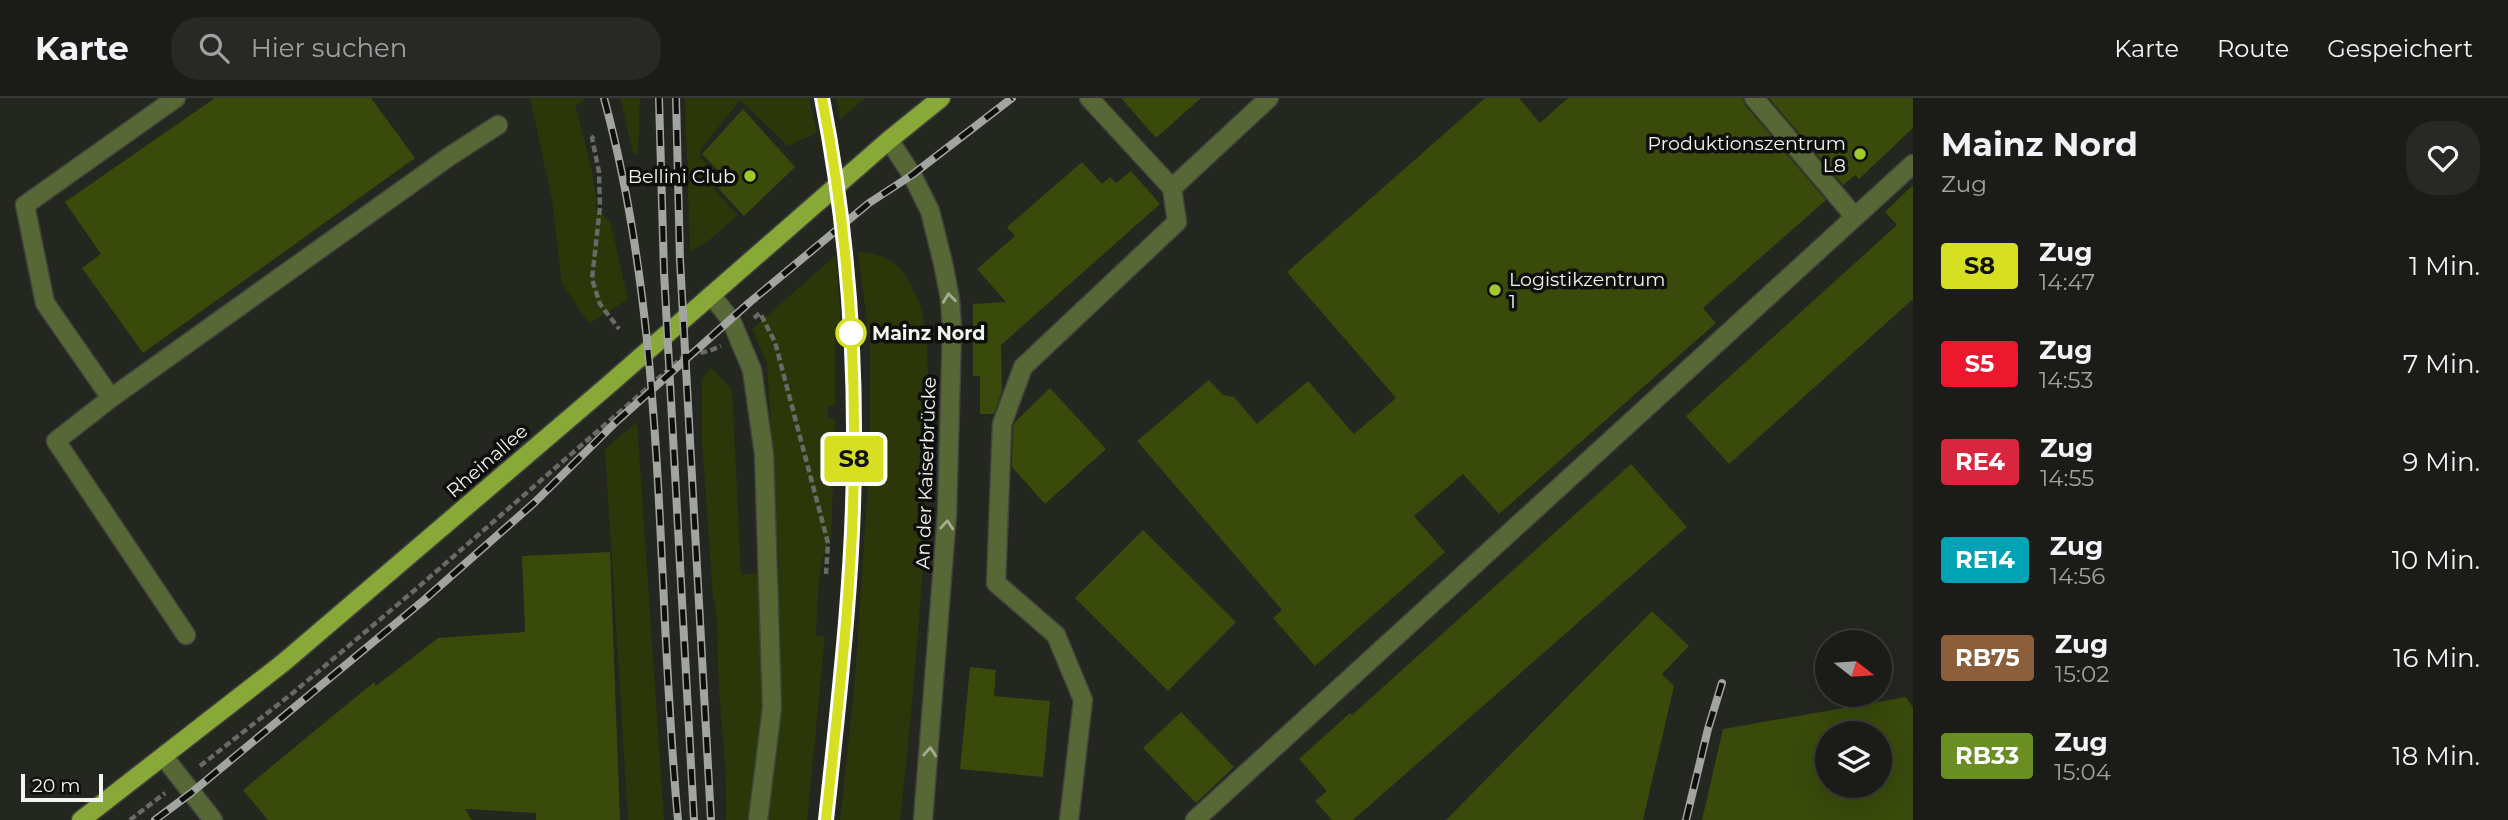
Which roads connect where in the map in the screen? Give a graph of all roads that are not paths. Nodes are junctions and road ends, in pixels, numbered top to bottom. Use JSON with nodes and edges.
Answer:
{"nodes":[{"id":1,"x":176,"y":98,"type":"edge"},
{"id":2,"x":933,"y":98,"type":"edge"},
{"id":3,"x":942,"y":98,"type":"edge"},
{"id":4,"x":1088,"y":98,"type":"edge"},
{"id":5,"x":1269,"y":98,"type":"edge"},
{"id":6,"x":1754,"y":98,"type":"edge"},
{"id":7,"x":911,"y":121,"type":"junction"},
{"id":8,"x":498,"y":125,"type":"dead end"},
{"id":9,"x":889,"y":140,"type":"junction"},
{"id":10,"x":1913,"y":164,"type":"edge"},
{"id":11,"x":1171,"y":188,"type":"junction"},
{"id":12,"x":1855,"y":216,"type":"junction"},
{"id":13,"x":711,"y":295,"type":"junction"},
{"id":14,"x":111,"y":398,"type":"junction"},
{"id":15,"x":186,"y":635,"type":"dead end"},
{"id":16,"x":163,"y":757,"type":"junction"},
{"id":17,"x":81,"y":820,"type":"edge"},
{"id":18,"x":213,"y":820,"type":"edge"},
{"id":19,"x":758,"y":820,"type":"edge"},
{"id":20,"x":923,"y":820,"type":"edge"},
{"id":21,"x":1069,"y":820,"type":"edge"},
{"id":22,"x":1195,"y":820,"type":"edge"}],
"edges":[{"from":1,"to":14,"type":"street"},
{"from":2,"to":7,"type":"main road","name":"Rheinallee"},
{"from":3,"to":7,"type":"main road","name":"Rheinallee"},
{"from":4,"to":11,"type":"street"},
{"from":5,"to":11,"type":"street"},
{"from":6,"to":12,"type":"street"},
{"from":7,"to":9,"type":"main road","name":"Rheinallee"},
{"from":8,"to":14,"type":"street"},
{"from":9,"to":13,"type":"main road","name":"Rheinallee"},
{"from":20,"to":9,"type":"street","name":"An der Kaiserbrücke","one_way":true},
{"from":10,"to":12,"type":"street"},
{"from":11,"to":21,"type":"street"},
{"from":12,"to":22,"type":"street"},
{"from":13,"to":16,"type":"main road","name":"Rheinallee"},
{"from":13,"to":19,"type":"street"},
{"from":14,"to":15,"type":"street"},
{"from":16,"to":17,"type":"main road","name":"Rheinallee"},
{"from":16,"to":18,"type":"street"}]}
